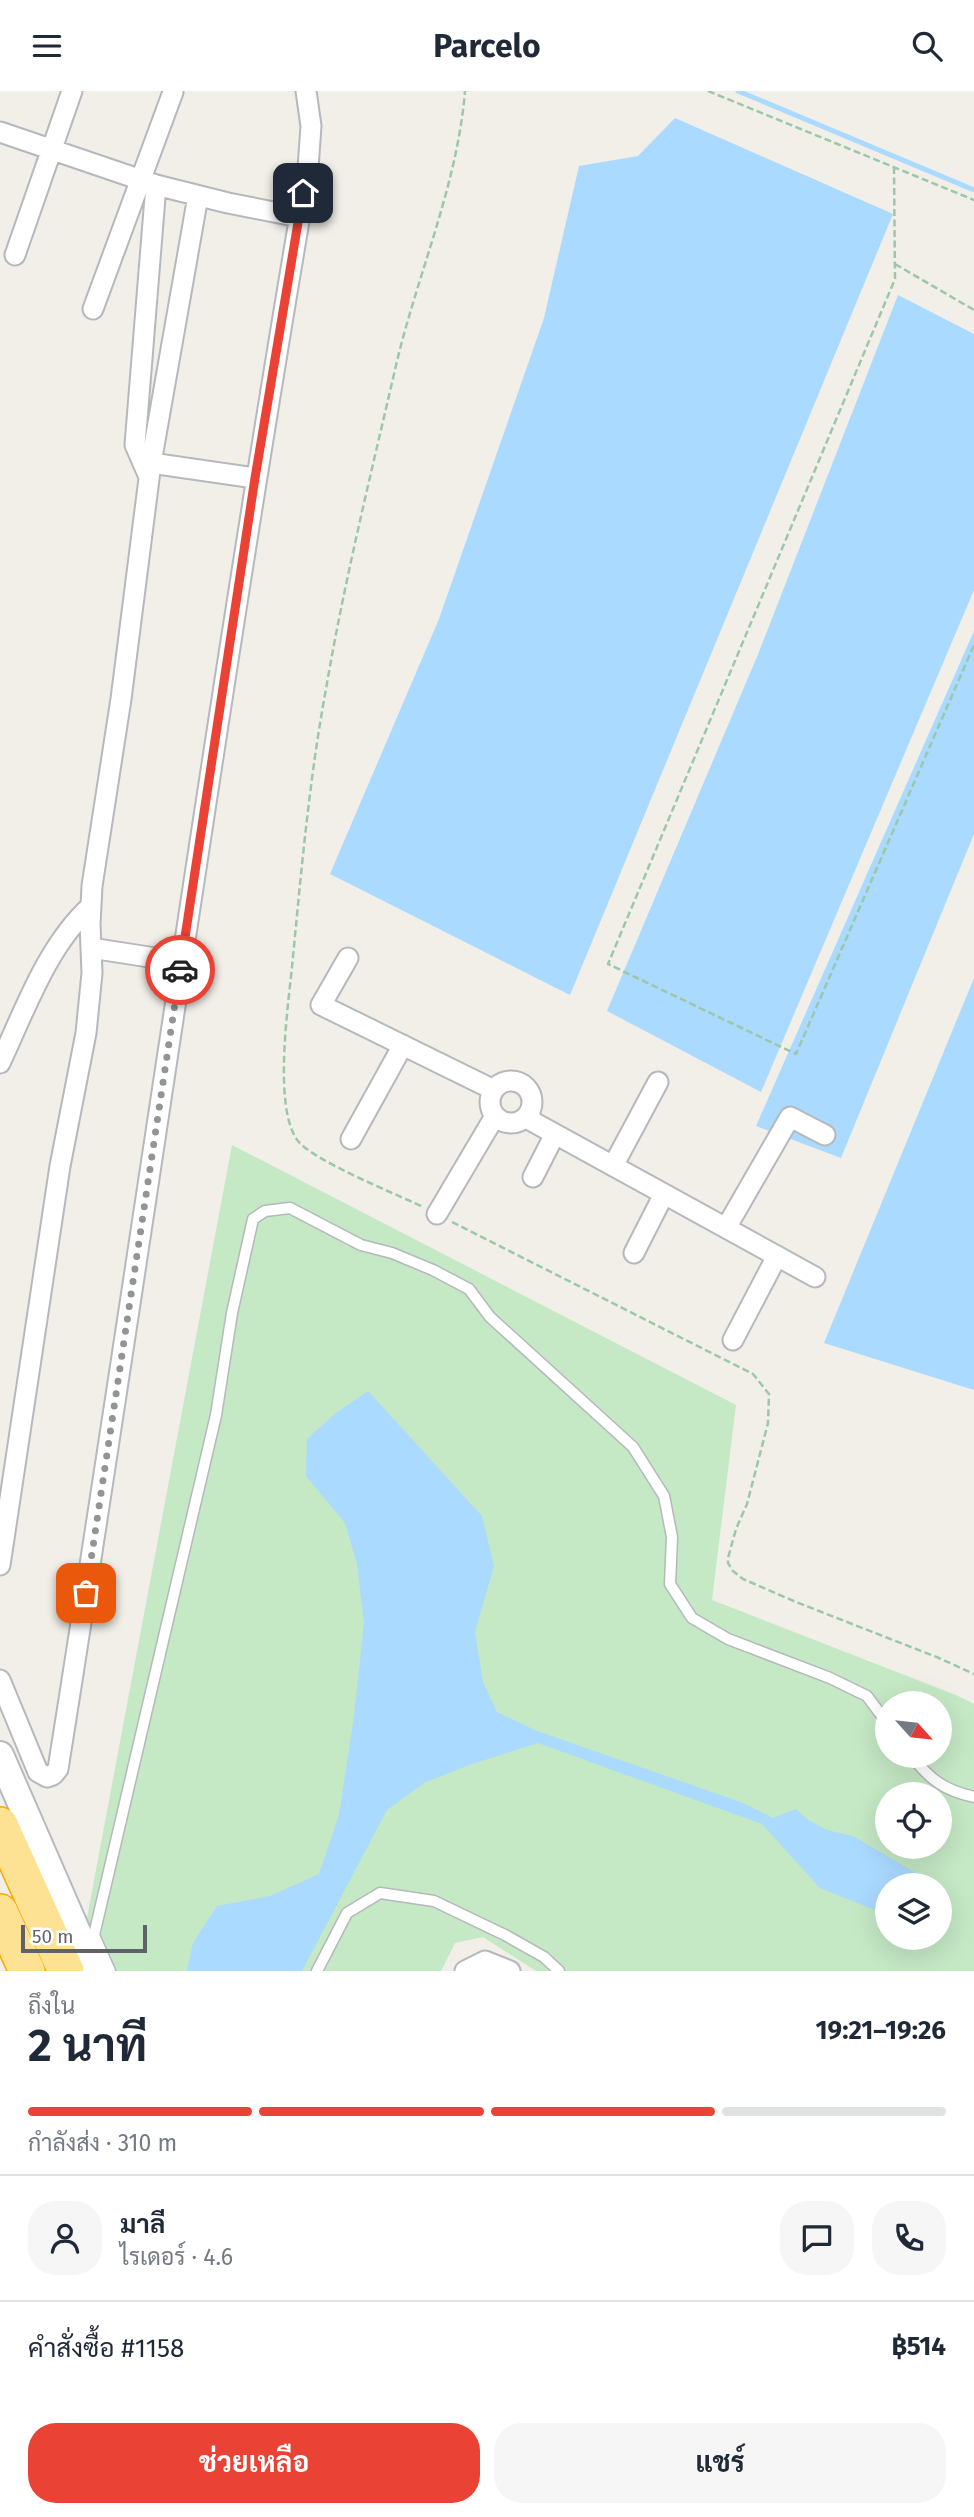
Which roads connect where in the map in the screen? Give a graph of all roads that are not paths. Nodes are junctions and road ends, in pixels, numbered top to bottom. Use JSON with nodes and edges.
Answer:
{"nodes":[{"id":1,"x":72,"y":91,"type":"edge"},
{"id":2,"x":306,"y":91,"type":"edge"},
{"id":3,"x":173,"y":92,"type":"edge"},
{"id":4,"x":0,"y":132,"type":"edge"},
{"id":5,"x":53,"y":150,"type":"junction"},
{"id":6,"x":148,"y":182,"type":"junction"},
{"id":7,"x":198,"y":196,"type":"junction"},
{"id":8,"x":299,"y":217,"type":"junction"},
{"id":9,"x":15,"y":255,"type":"dead end"},
{"id":10,"x":93,"y":309,"type":"dead end"},
{"id":11,"x":151,"y":471,"type":"junction"},
{"id":12,"x":255,"y":478,"type":"junction"},
{"id":13,"x":91,"y":906,"type":"junction"},
{"id":14,"x":91,"y":948,"type":"junction"},
{"id":15,"x":348,"y":958,"type":"dead end"},
{"id":16,"x":181,"y":962,"type":"junction"},
{"id":17,"x":403,"y":1045,"type":"junction"},
{"id":18,"x":0,"y":1063,"type":"edge"},
{"id":19,"x":658,"y":1082,"type":"dead end"},
{"id":20,"x":494,"y":1090,"type":"junction"},
{"id":21,"x":495,"y":1116,"type":"junction"},
{"id":22,"x":526,"y":1118,"type":"junction"},
{"id":23,"x":555,"y":1134,"type":"junction"},
{"id":24,"x":825,"y":1135,"type":"dead end"},
{"id":25,"x":351,"y":1139,"type":"dead end"},
{"id":26,"x":613,"y":1166,"type":"junction"},
{"id":27,"x":533,"y":1177,"type":"dead end"},
{"id":28,"x":664,"y":1194,"type":"junction"},
{"id":29,"x":437,"y":1214,"type":"road end"},
{"id":30,"x":726,"y":1228,"type":"junction"},
{"id":31,"x":634,"y":1253,"type":"dead end"},
{"id":32,"x":777,"y":1256,"type":"junction"},
{"id":33,"x":815,"y":1277,"type":"dead end"},
{"id":34,"x":733,"y":1340,"type":"dead end"},
{"id":35,"x":0,"y":1565,"type":"edge"},
{"id":36,"x":0,"y":1680,"type":"edge"},
{"id":37,"x":875,"y":1707,"type":"edge"},
{"id":38,"x":0,"y":1755,"type":"edge"},
{"id":39,"x":921,"y":1768,"type":"edge"},
{"id":40,"x":974,"y":1797,"type":"edge"},
{"id":41,"x":0,"y":1825,"type":"edge"},
{"id":42,"x":0,"y":1912,"type":"edge"},
{"id":43,"x":27,"y":1971,"type":"edge"},
{"id":44,"x":66,"y":1971,"type":"edge"},
{"id":45,"x":94,"y":1971,"type":"edge"},
{"id":46,"x":110,"y":1971,"type":"edge"},
{"id":47,"x":317,"y":1971,"type":"edge"},
{"id":48,"x":465,"y":1971,"type":"edge"},
{"id":49,"x":510,"y":1971,"type":"edge"},
{"id":50,"x":559,"y":1971,"type":"edge"}],
"edges":[{"from":1,"to":5,"type":"street"},
{"from":2,"to":8,"type":"street"},
{"from":3,"to":6,"type":"street"},
{"from":4,"to":5,"type":"street"},
{"from":5,"to":6,"type":"street"},
{"from":5,"to":9,"type":"street"},
{"from":6,"to":7,"type":"street"},
{"from":6,"to":10,"type":"street"},
{"from":6,"to":11,"type":"street"},
{"from":7,"to":8,"type":"street"},
{"from":7,"to":11,"type":"street"},
{"from":8,"to":12,"type":"street"},
{"from":11,"to":12,"type":"street"},
{"from":11,"to":13,"type":"street"},
{"from":12,"to":16,"type":"street"},
{"from":13,"to":14,"type":"street"},
{"from":13,"to":18,"type":"street"},
{"from":14,"to":16,"type":"street"},
{"from":14,"to":35,"type":"street"},
{"from":15,"to":17,"type":"street"},
{"from":16,"to":36,"type":"street"},
{"from":17,"to":20,"type":"street"},
{"from":17,"to":25,"type":"street"},
{"from":19,"to":26,"type":"street"},
{"from":20,"to":21,"type":"street"},
{"from":20,"to":22,"type":"street"},
{"from":21,"to":22,"type":"street"},
{"from":21,"to":29,"type":"street"},
{"from":22,"to":23,"type":"street"},
{"from":23,"to":26,"type":"street"},
{"from":23,"to":27,"type":"street"},
{"from":24,"to":30,"type":"street"},
{"from":26,"to":28,"type":"street"},
{"from":28,"to":30,"type":"street"},
{"from":28,"to":31,"type":"street"},
{"from":30,"to":32,"type":"street"},
{"from":32,"to":33,"type":"street"},
{"from":32,"to":34,"type":"street"},
{"from":37,"to":46,"type":"lane"},
{"from":38,"to":45,"type":"main road"},
{"from":39,"to":40,"type":"lane"},
{"from":41,"to":44,"type":"highway"},
{"from":42,"to":43,"type":"highway"},
{"from":47,"to":50,"type":"lane"},
{"from":48,"to":49,"type":"street"}]}
